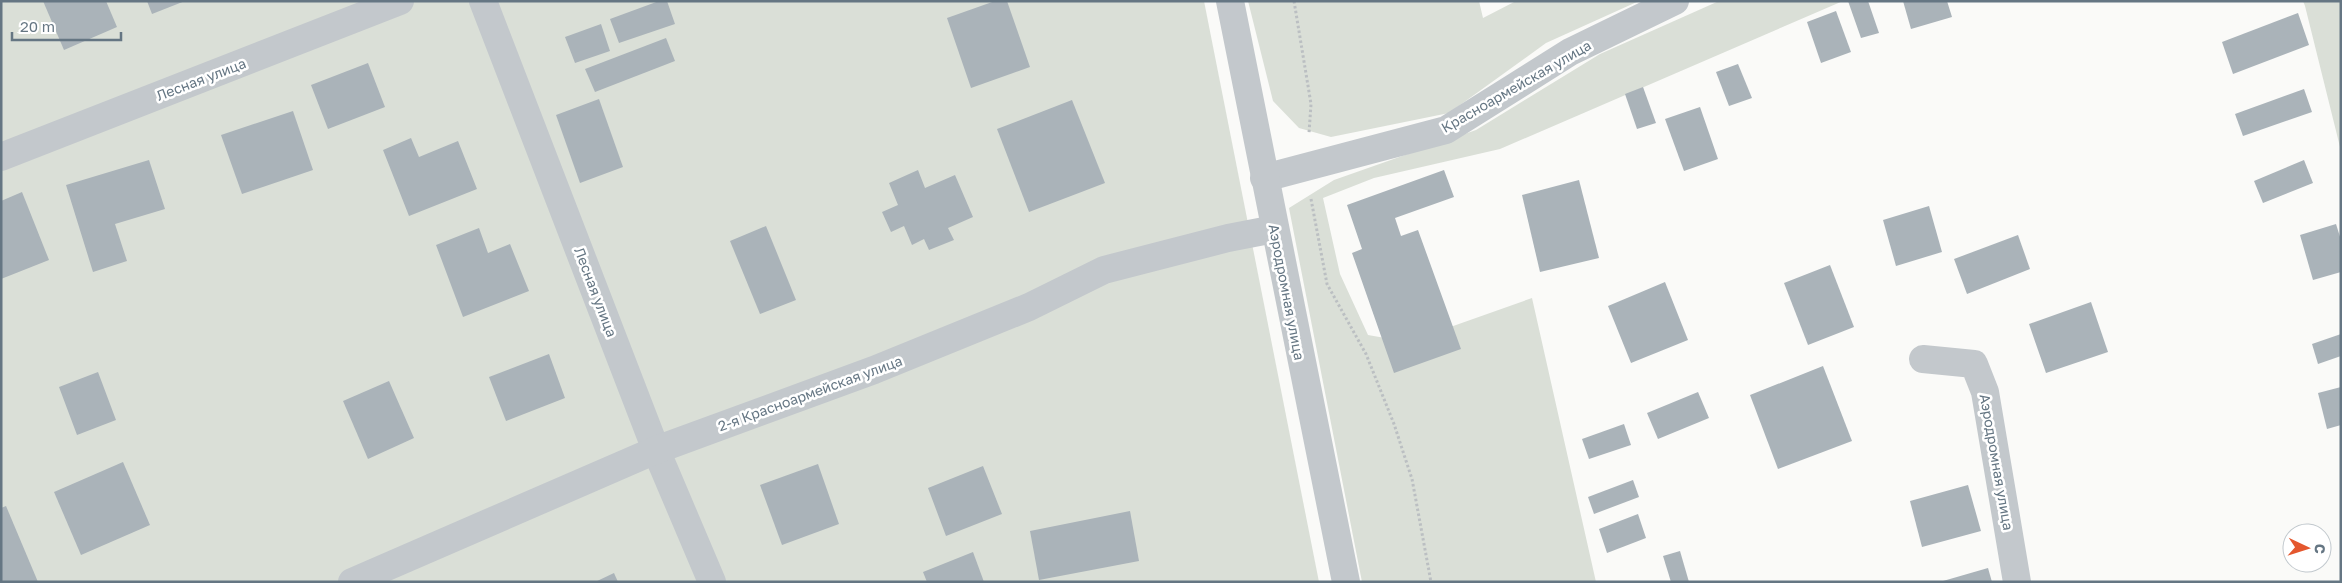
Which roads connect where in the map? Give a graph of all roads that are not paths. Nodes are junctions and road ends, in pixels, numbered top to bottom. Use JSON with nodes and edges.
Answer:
{"nodes":[{"id":1,"x":400,"y":1,"type":"edge"},
{"id":2,"x":483,"y":1,"type":"edge"},
{"id":3,"x":1230,"y":1,"type":"edge"},
{"id":4,"x":1675,"y":1,"type":"edge"},
{"id":5,"x":1,"y":157,"type":"edge"},
{"id":6,"x":1264,"y":178,"type":"junction"},
{"id":7,"x":1275,"y":229,"type":"junction"},
{"id":8,"x":1923,"y":360,"type":"dead end"},
{"id":9,"x":656,"y":450,"type":"junction"},
{"id":10,"x":352,"y":582,"type":"edge"},
{"id":11,"x":712,"y":582,"type":"edge"},
{"id":12,"x":1346,"y":582,"type":"edge"},
{"id":13,"x":2017,"y":582,"type":"edge"}],
"edges":[{"from":1,"to":5,"type":"street","name":"Лесная улица"},
{"from":2,"to":9,"type":"street","name":"Лесная улица"},
{"from":3,"to":6,"type":"street","name":"Аэродромная улица"},
{"from":4,"to":6,"type":"street","name":"Красноармейская улица"},
{"from":6,"to":7,"type":"street","name":"Аэродромная улица"},
{"from":7,"to":9,"type":"street","name":"2-я Красноармейская улица"},
{"from":7,"to":12,"type":"street","name":"Аэродромная улица"},
{"from":8,"to":13,"type":"street","name":"Аэродромная улица"},
{"from":9,"to":10,"type":"street","name":"2-я Красноармейская улица"},
{"from":9,"to":11,"type":"street","name":"Лесная улица"}]}
